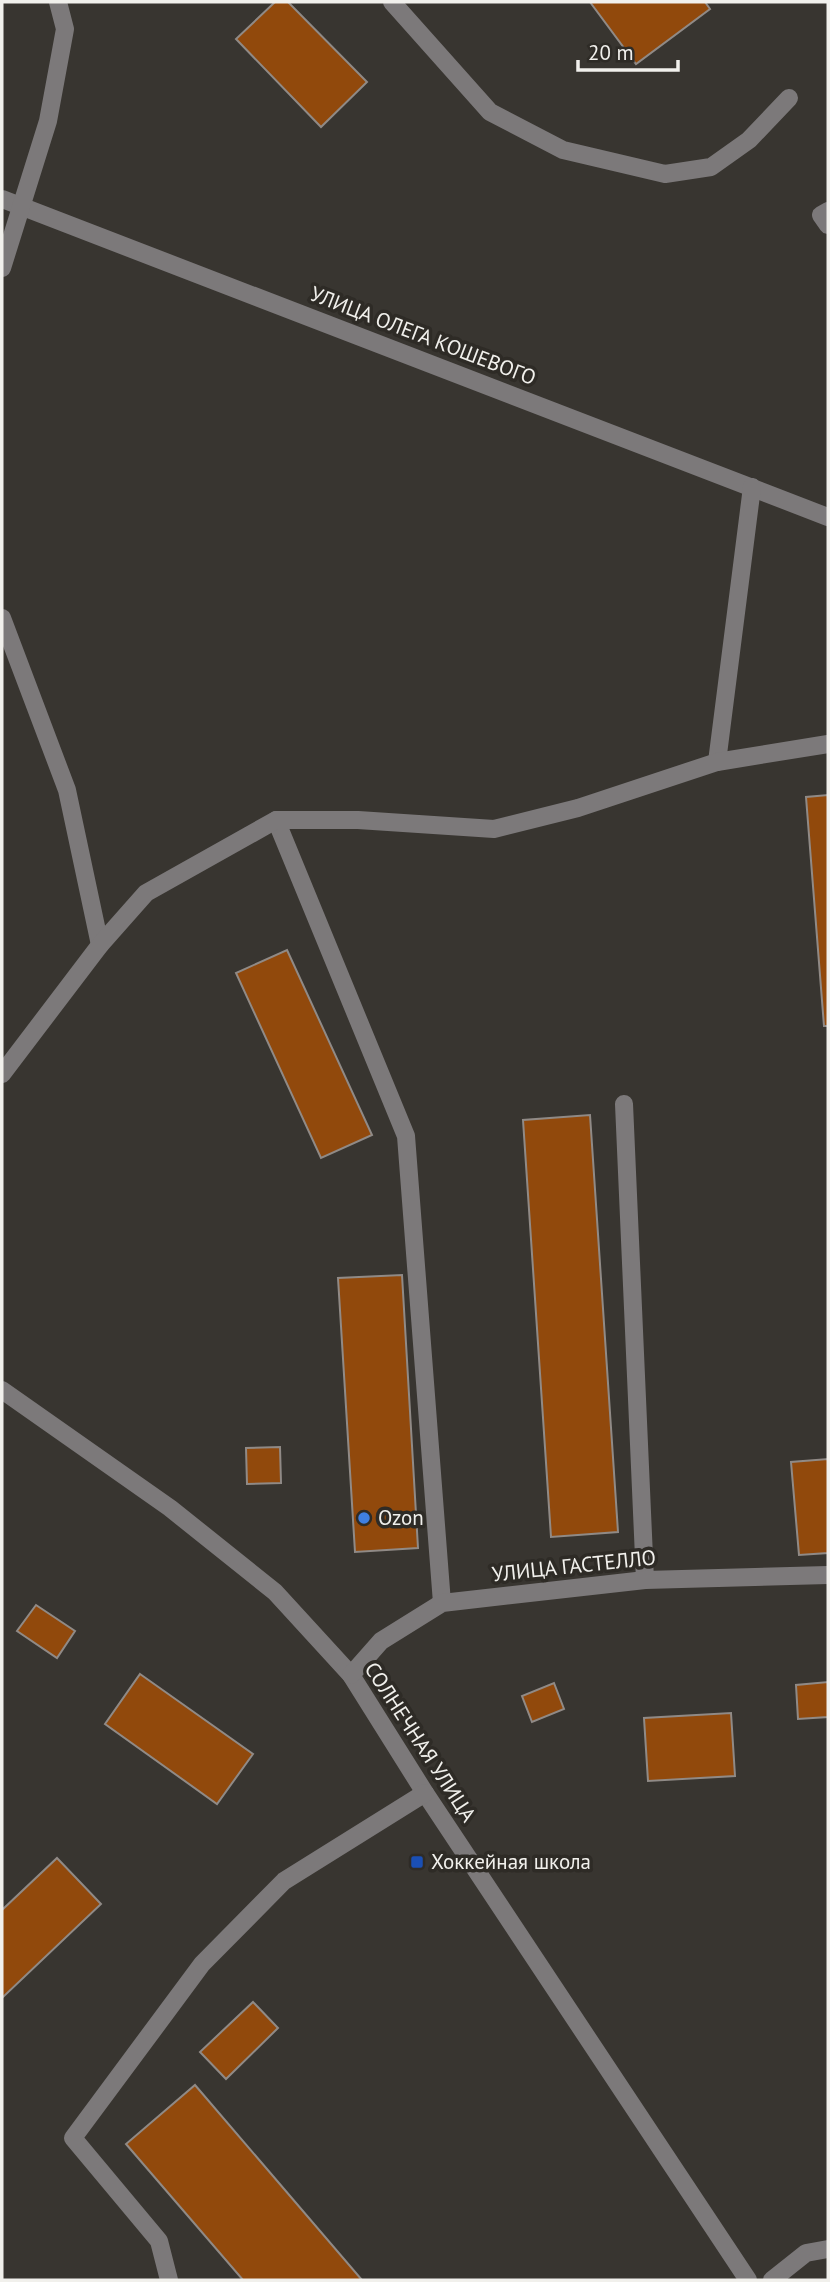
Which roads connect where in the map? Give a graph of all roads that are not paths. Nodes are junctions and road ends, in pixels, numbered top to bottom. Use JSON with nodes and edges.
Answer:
{"nodes":[{"id":1,"x":58,"y":2,"type":"edge"},
{"id":2,"x":392,"y":2,"type":"edge"},
{"id":3,"x":789,"y":98,"type":"dead end"},
{"id":4,"x":2,"y":198,"type":"edge"},
{"id":5,"x":21,"y":206,"type":"junction"},
{"id":6,"x":828,"y":211,"type":"edge"},
{"id":7,"x":828,"y":225,"type":"edge"},
{"id":8,"x":2,"y":268,"type":"edge"},
{"id":9,"x":752,"y":487,"type":"junction"},
{"id":10,"x":828,"y":517,"type":"edge"},
{"id":11,"x":2,"y":618,"type":"edge"},
{"id":12,"x":828,"y":744,"type":"edge"},
{"id":13,"x":717,"y":762,"type":"junction"},
{"id":14,"x":276,"y":820,"type":"junction"},
{"id":15,"x":100,"y":945,"type":"junction"},
{"id":16,"x":2,"y":1074,"type":"edge"},
{"id":17,"x":624,"y":1104,"type":"dead end"},
{"id":18,"x":2,"y":1390,"type":"edge"},
{"id":19,"x":828,"y":1575,"type":"edge"},
{"id":20,"x":645,"y":1580,"type":"junction"},
{"id":21,"x":442,"y":1603,"type":"junction"},
{"id":22,"x":351,"y":1675,"type":"junction"},
{"id":23,"x":425,"y":1793,"type":"junction"},
{"id":24,"x":828,"y":2249,"type":"edge"},
{"id":25,"x":169,"y":2280,"type":"edge"},
{"id":26,"x":748,"y":2280,"type":"edge"},
{"id":27,"x":772,"y":2280,"type":"edge"}],
"edges":[{"from":1,"to":5,"type":"street"},
{"from":2,"to":3,"type":"street"},
{"from":4,"to":5,"type":"street","name":"УЛИЦА ОЛЕГА КОШЕВОГО"},
{"from":5,"to":8,"type":"street"},
{"from":5,"to":9,"type":"street","name":"УЛИЦА ОЛЕГА КОШЕВОГО"},
{"from":6,"to":7,"type":"street"},
{"from":9,"to":10,"type":"street","name":"УЛИЦА ОЛЕГА КОШЕВОГО"},
{"from":9,"to":13,"type":"street"},
{"from":11,"to":15,"type":"street"},
{"from":12,"to":13,"type":"street"},
{"from":13,"to":14,"type":"street"},
{"from":14,"to":15,"type":"street"},
{"from":14,"to":21,"type":"street"},
{"from":15,"to":16,"type":"street"},
{"from":17,"to":20,"type":"street"},
{"from":18,"to":22,"type":"street","name":"СОЛНЕЧНАЯ УЛИЦА"},
{"from":19,"to":20,"type":"street","name":"УЛИЦА ГАСТЕЛЛО"},
{"from":20,"to":21,"type":"street","name":"УЛИЦА ГАСТЕЛЛО"},
{"from":21,"to":22,"type":"street","name":"УЛИЦА ГАСТЕЛЛО"},
{"from":22,"to":23,"type":"street","name":"СОЛНЕЧНАЯ УЛИЦА"},
{"from":23,"to":25,"type":"street"},
{"from":23,"to":26,"type":"street","name":"СОЛНЕЧНАЯ УЛИЦА"},
{"from":24,"to":27,"type":"street"}]}
